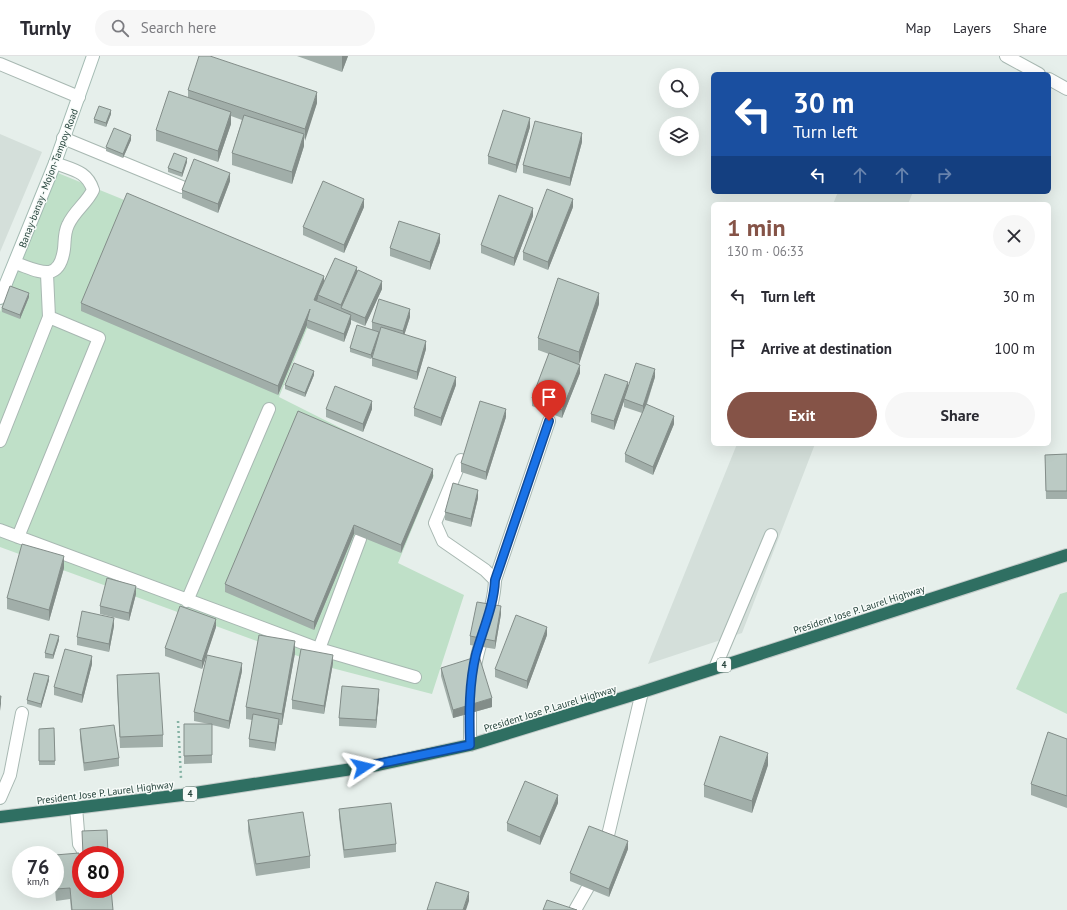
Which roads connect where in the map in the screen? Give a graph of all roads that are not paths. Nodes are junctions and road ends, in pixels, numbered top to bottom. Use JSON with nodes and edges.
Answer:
{"nodes":[{"id":1,"x":93,"y":56,"type":"edge"},
{"id":2,"x":1006,"y":56,"type":"edge"},
{"id":3,"x":0,"y":64,"type":"edge"},
{"id":4,"x":1035,"y":72,"type":"edge"},
{"id":5,"x":1051,"y":80,"type":"edge"},
{"id":6,"x":1067,"y":89,"type":"edge"},
{"id":7,"x":79,"y":97,"type":"junction"},
{"id":8,"x":64,"y":138,"type":"junction"},
{"id":9,"x":55,"y":163,"type":"junction"},
{"id":10,"x":182,"y":187,"type":"edge"},
{"id":11,"x":15,"y":263,"type":"junction"},
{"id":12,"x":47,"y":274,"type":"junction"},
{"id":13,"x":0,"y":298,"type":"edge"},
{"id":14,"x":49,"y":318,"type":"junction"},
{"id":15,"x":269,"y":409,"type":"dead end"},
{"id":16,"x":549,"y":421,"type":"dead end"},
{"id":17,"x":0,"y":442,"type":"edge"},
{"id":18,"x":461,"y":460,"type":"edge"},
{"id":19,"x":0,"y":530,"type":"edge"},
{"id":20,"x":771,"y":535,"type":"dead end"},
{"id":21,"x":18,"y":538,"type":"junction"},
{"id":22,"x":360,"y":539,"type":"edge"},
{"id":23,"x":1067,"y":555,"type":"edge"},
{"id":24,"x":495,"y":580,"type":"junction"},
{"id":25,"x":187,"y":602,"type":"junction"},
{"id":26,"x":319,"y":649,"type":"junction"},
{"id":27,"x":715,"y":668,"type":"junction"},
{"id":28,"x":415,"y":677,"type":"dead end"},
{"id":29,"x":642,"y":692,"type":"junction"},
{"id":30,"x":22,"y":713,"type":"dead end"},
{"id":31,"x":470,"y":745,"type":"junction"},
{"id":32,"x":0,"y":798,"type":"edge"},
{"id":33,"x":76,"y":807,"type":"junction"},
{"id":34,"x":0,"y":817,"type":"edge"},
{"id":35,"x":80,"y":846,"type":"edge"},
{"id":36,"x":575,"y":910,"type":"edge"}],
"edges":[{"from":1,"to":7,"type":"street","name":"Banay-banay - Mojon-Tampoy Road"},
{"from":2,"to":4,"type":"street"},
{"from":3,"to":7,"type":"street"},
{"from":5,"to":6,"type":"street"},
{"from":7,"to":8,"type":"street","name":"Banay-banay - Mojon-Tampoy Road"},
{"from":8,"to":9,"type":"street","name":"Banay-banay - Mojon-Tampoy Road"},
{"from":8,"to":10,"type":"street"},
{"from":9,"to":11,"type":"street","name":"Banay-banay - Mojon-Tampoy Road"},
{"from":9,"to":12,"type":"street"},
{"from":11,"to":12,"type":"street"},
{"from":11,"to":13,"type":"street","name":"Banay-banay - Mojon-Tampoy Road"},
{"from":12,"to":14,"type":"street"},
{"from":14,"to":17,"type":"street"},
{"from":14,"to":21,"type":"street"},
{"from":15,"to":25,"type":"street"},
{"from":16,"to":24,"type":"street"},
{"from":18,"to":24,"type":"street"},
{"from":19,"to":21,"type":"street"},
{"from":20,"to":27,"type":"street"},
{"from":21,"to":25,"type":"street"},
{"from":22,"to":26,"type":"street"},
{"from":23,"to":27,"type":"highway","name":"President Jose P. Laurel Highway","number":"4"},
{"from":24,"to":31,"type":"street"},
{"from":25,"to":26,"type":"street"},
{"from":26,"to":28,"type":"street"},
{"from":27,"to":29,"type":"highway","name":"President Jose P. Laurel Highway","number":"4"},
{"from":29,"to":31,"type":"highway","name":"President Jose P. Laurel Highway","number":"4"},
{"from":29,"to":36,"type":"street"},
{"from":30,"to":32,"type":"street"},
{"from":31,"to":33,"type":"highway","name":"President Jose P. Laurel Highway","number":"4"},
{"from":33,"to":34,"type":"highway","name":"President Jose P. Laurel Highway","number":"4"},
{"from":33,"to":35,"type":"street"}]}
